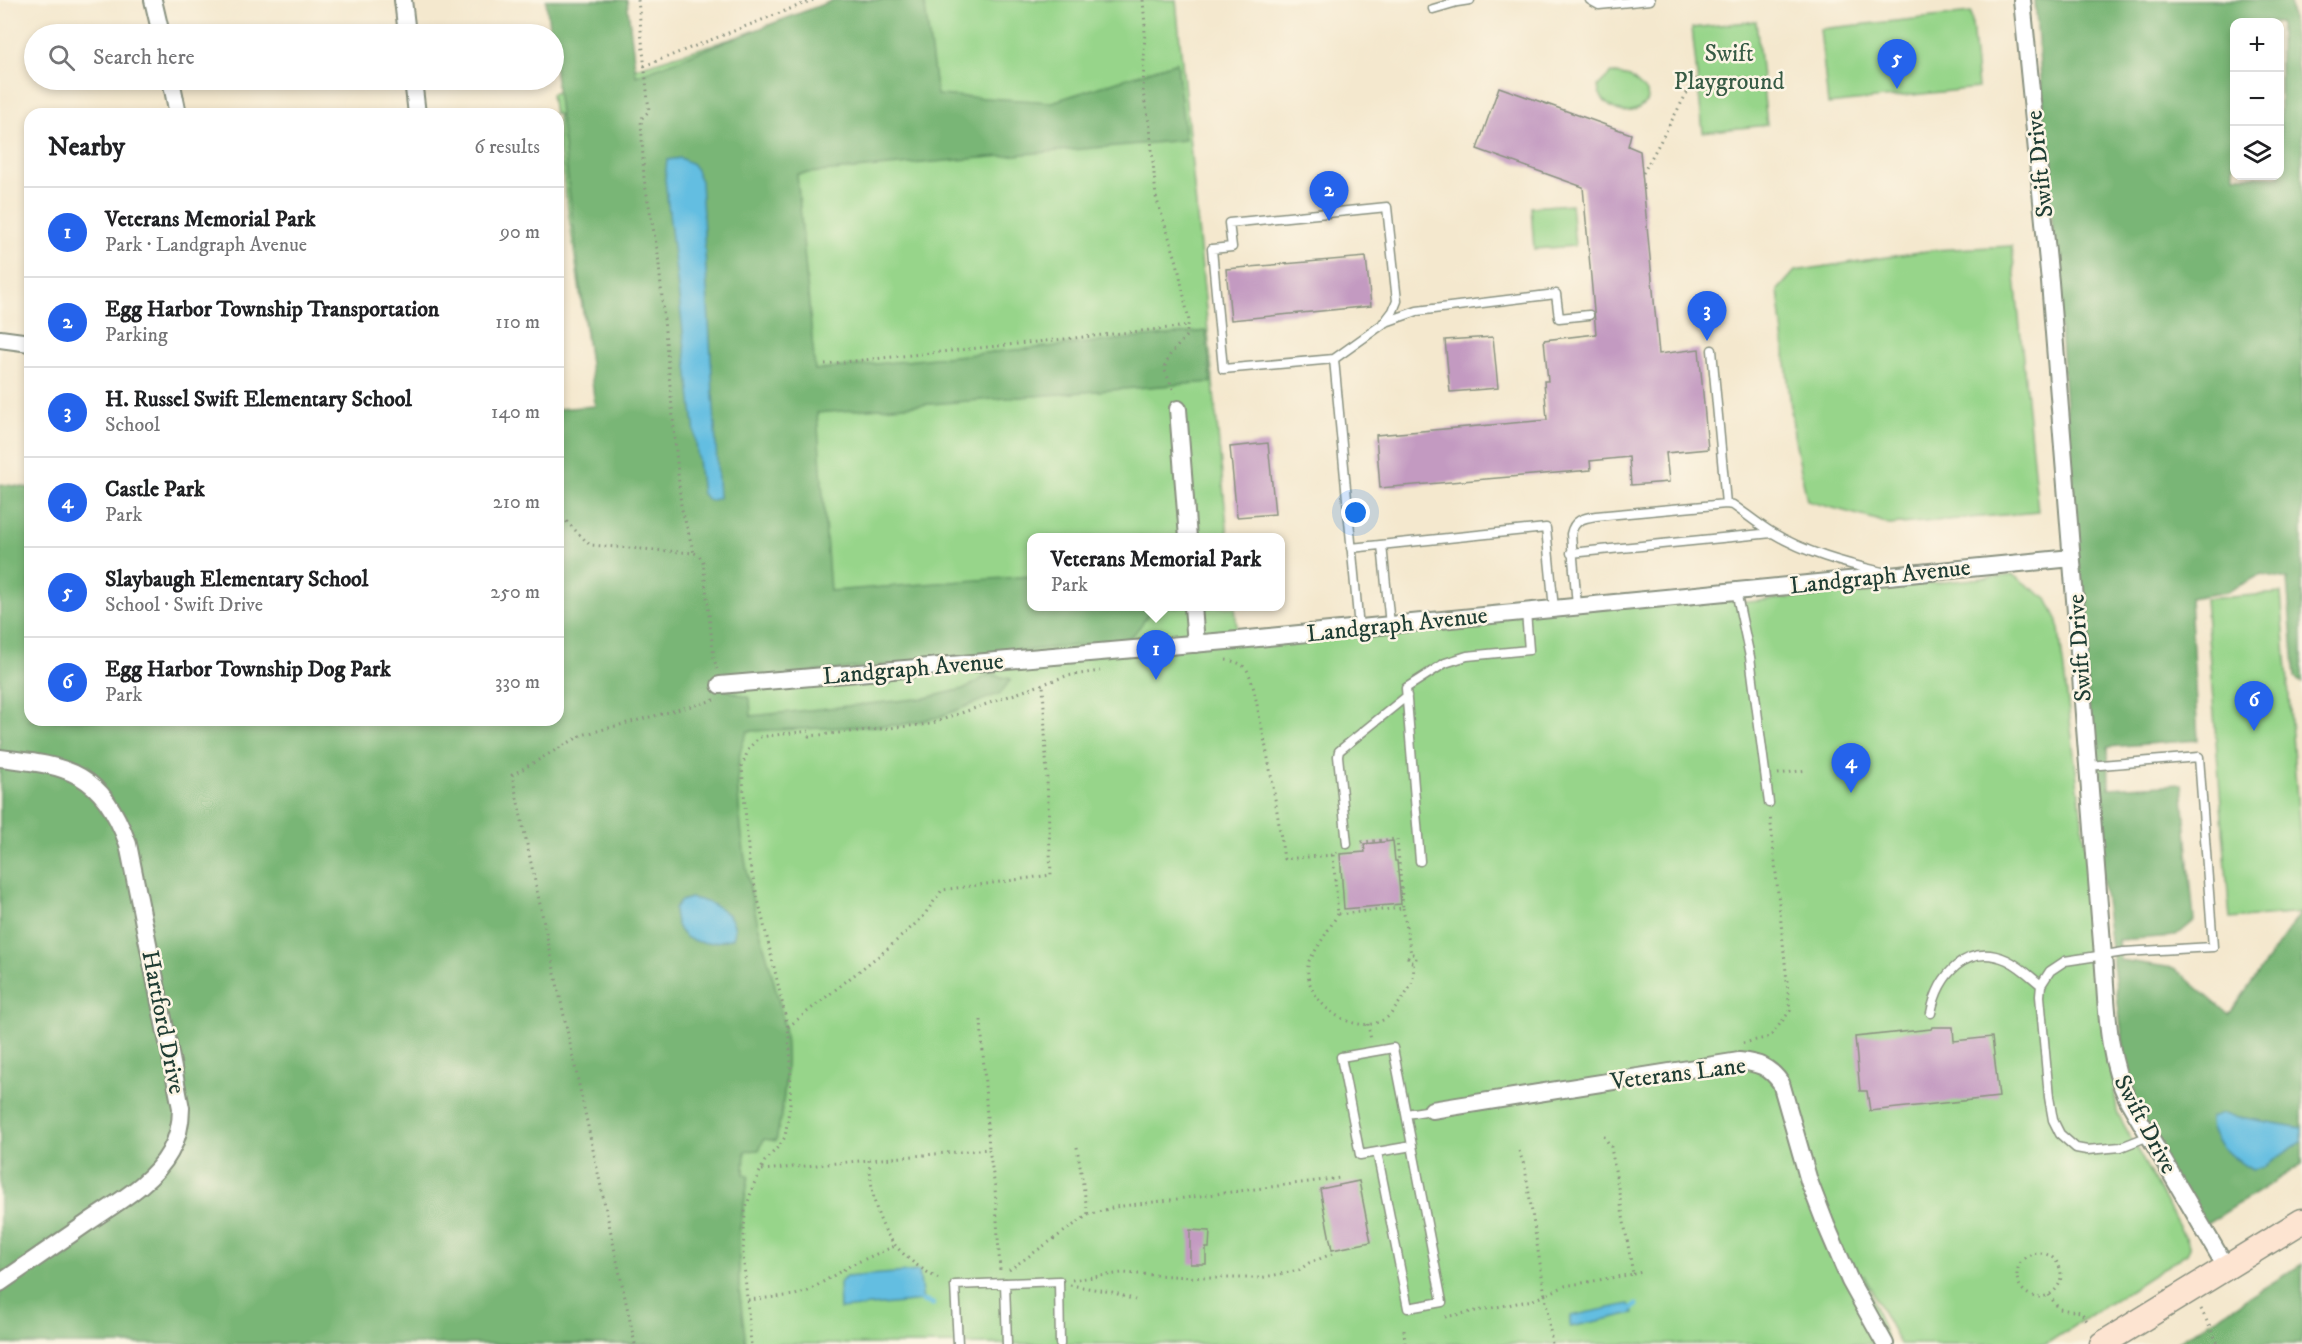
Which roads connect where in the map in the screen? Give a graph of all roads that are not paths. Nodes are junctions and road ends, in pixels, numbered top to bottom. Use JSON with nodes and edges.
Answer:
{"nodes":[{"id":1,"x":153,"y":0,"type":"edge"},
{"id":2,"x":403,"y":0,"type":"edge"},
{"id":3,"x":1470,"y":0,"type":"edge"},
{"id":4,"x":1590,"y":0,"type":"edge"},
{"id":5,"x":1650,"y":0,"type":"edge"},
{"id":6,"x":2022,"y":0,"type":"edge"},
{"id":7,"x":1433,"y":9,"type":"dead end"},
{"id":8,"x":159,"y":24,"type":"edge"},
{"id":9,"x":406,"y":24,"type":"edge"},
{"id":10,"x":173,"y":90,"type":"edge"},
{"id":11,"x":414,"y":90,"type":"edge"},
{"id":12,"x":177,"y":108,"type":"edge"},
{"id":13,"x":416,"y":108,"type":"edge"},
{"id":14,"x":1589,"y":315,"type":"dead end"},
{"id":15,"x":1383,"y":324,"type":"junction"},
{"id":16,"x":0,"y":339,"type":"edge"},
{"id":17,"x":24,"y":342,"type":"edge"},
{"id":18,"x":1712,"y":351,"type":"dead end"},
{"id":19,"x":1334,"y":359,"type":"junction"},
{"id":20,"x":1178,"y":409,"type":"road end"},
{"id":21,"x":1726,"y":504,"type":"junction"},
{"id":22,"x":1188,"y":533,"type":"edge"},
{"id":23,"x":1773,"y":533,"type":"junction"},
{"id":24,"x":1382,"y":545,"type":"junction"},
{"id":25,"x":1352,"y":548,"type":"junction"},
{"id":26,"x":1571,"y":553,"type":"junction"},
{"id":27,"x":2072,"y":558,"type":"junction"},
{"id":28,"x":1894,"y":575,"type":"junction"},
{"id":29,"x":1736,"y":591,"type":"junction"},
{"id":30,"x":1577,"y":606,"type":"junction"},
{"id":31,"x":1554,"y":609,"type":"junction"},
{"id":32,"x":1193,"y":611,"type":"edge"},
{"id":33,"x":1526,"y":612,"type":"junction"},
{"id":34,"x":1390,"y":625,"type":"junction"},
{"id":35,"x":1359,"y":628,"type":"junction"},
{"id":36,"x":1196,"y":644,"type":"junction"},
{"id":37,"x":722,"y":684,"type":"road end"},
{"id":38,"x":1407,"y":696,"type":"junction"},
{"id":39,"x":0,"y":758,"type":"edge"},
{"id":40,"x":2088,"y":766,"type":"junction"},
{"id":41,"x":1768,"y":802,"type":"road end"},
{"id":42,"x":1347,"y":844,"type":"road end"},
{"id":43,"x":1420,"y":861,"type":"dead end"},
{"id":44,"x":2103,"y":956,"type":"junction"},
{"id":45,"x":2041,"y":985,"type":"junction"},
{"id":46,"x":1931,"y":1013,"type":"dead end"},
{"id":47,"x":1432,"y":1110,"type":"joint"},
{"id":48,"x":1406,"y":1114,"type":"junction"},
{"id":49,"x":2149,"y":1136,"type":"junction"},
{"id":50,"x":1412,"y":1146,"type":"junction"},
{"id":51,"x":1377,"y":1152,"type":"junction"},
{"id":52,"x":2302,"y":1221,"type":"edge"},
{"id":53,"x":2226,"y":1267,"type":"junction"},
{"id":54,"x":0,"y":1282,"type":"edge"},
{"id":55,"x":1005,"y":1283,"type":"junction"},
{"id":56,"x":957,"y":1344,"type":"edge"},
{"id":57,"x":1007,"y":1344,"type":"edge"},
{"id":58,"x":1060,"y":1344,"type":"edge"},
{"id":59,"x":1885,"y":1344,"type":"edge"},
{"id":60,"x":2102,"y":1344,"type":"edge"}],
"edges":[{"from":1,"to":8,"type":"street"},
{"from":2,"to":9,"type":"street"},
{"from":3,"to":7,"type":"lane"},
{"from":4,"to":5,"type":"lane"},
{"from":6,"to":27,"type":"street","name":"Swift Drive"},
{"from":10,"to":12,"type":"street"},
{"from":11,"to":13,"type":"street"},
{"from":14,"to":15,"type":"lane"},
{"from":15,"to":19,"type":"lane"},
{"from":15,"to":19,"type":"lane"},
{"from":16,"to":17,"type":"street"},
{"from":18,"to":21,"type":"lane"},
{"from":19,"to":25,"type":"lane"},
{"from":20,"to":22,"type":"street"},
{"from":21,"to":23,"type":"lane"},
{"from":21,"to":26,"type":"lane"},
{"from":23,"to":26,"type":"lane"},
{"from":23,"to":28,"type":"lane"},
{"from":24,"to":25,"type":"lane"},
{"from":24,"to":31,"type":"lane"},
{"from":24,"to":34,"type":"lane"},
{"from":25,"to":35,"type":"lane"},
{"from":26,"to":30,"type":"lane"},
{"from":27,"to":28,"type":"street","name":"Landgraph Avenue"},
{"from":27,"to":40,"type":"street","name":"Swift Drive"},
{"from":28,"to":29,"type":"street","name":"Landgraph Avenue"},
{"from":29,"to":30,"type":"street","name":"Landgraph Avenue"},
{"from":29,"to":41,"type":"lane"},
{"from":30,"to":31,"type":"street","name":"Landgraph Avenue"},
{"from":31,"to":33,"type":"street","name":"Landgraph Avenue"},
{"from":32,"to":36,"type":"street"},
{"from":33,"to":34,"type":"street","name":"Landgraph Avenue"},
{"from":33,"to":38,"type":"lane"},
{"from":34,"to":35,"type":"street","name":"Landgraph Avenue"},
{"from":35,"to":36,"type":"street","name":"Landgraph Avenue"},
{"from":36,"to":37,"type":"street","name":"Landgraph Avenue"},
{"from":38,"to":42,"type":"lane"},
{"from":38,"to":43,"type":"lane"},
{"from":39,"to":54,"type":"street","name":"Hartford Drive"},
{"from":40,"to":44,"type":"street","name":"Swift Drive"},
{"from":40,"to":44,"type":"lane"},
{"from":44,"to":45,"type":"lane"},
{"from":44,"to":49,"type":"street","name":"Swift Drive"},
{"from":45,"to":46,"type":"lane"},
{"from":45,"to":49,"type":"lane"},
{"from":47,"to":48,"type":"lane"},
{"from":47,"to":59,"type":"street","name":"Veterans Lane"},
{"from":48,"to":50,"type":"lane"},
{"from":48,"to":51,"type":"lane"},
{"from":49,"to":53,"type":"street","name":"Swift Drive"},
{"from":50,"to":51,"type":"lane"},
{"from":50,"to":51,"type":"lane"},
{"from":52,"to":53,"type":"main road"},
{"from":53,"to":60,"type":"main road"},
{"from":55,"to":56,"type":"lane"},
{"from":55,"to":57,"type":"lane"},
{"from":55,"to":58,"type":"lane"}]}
